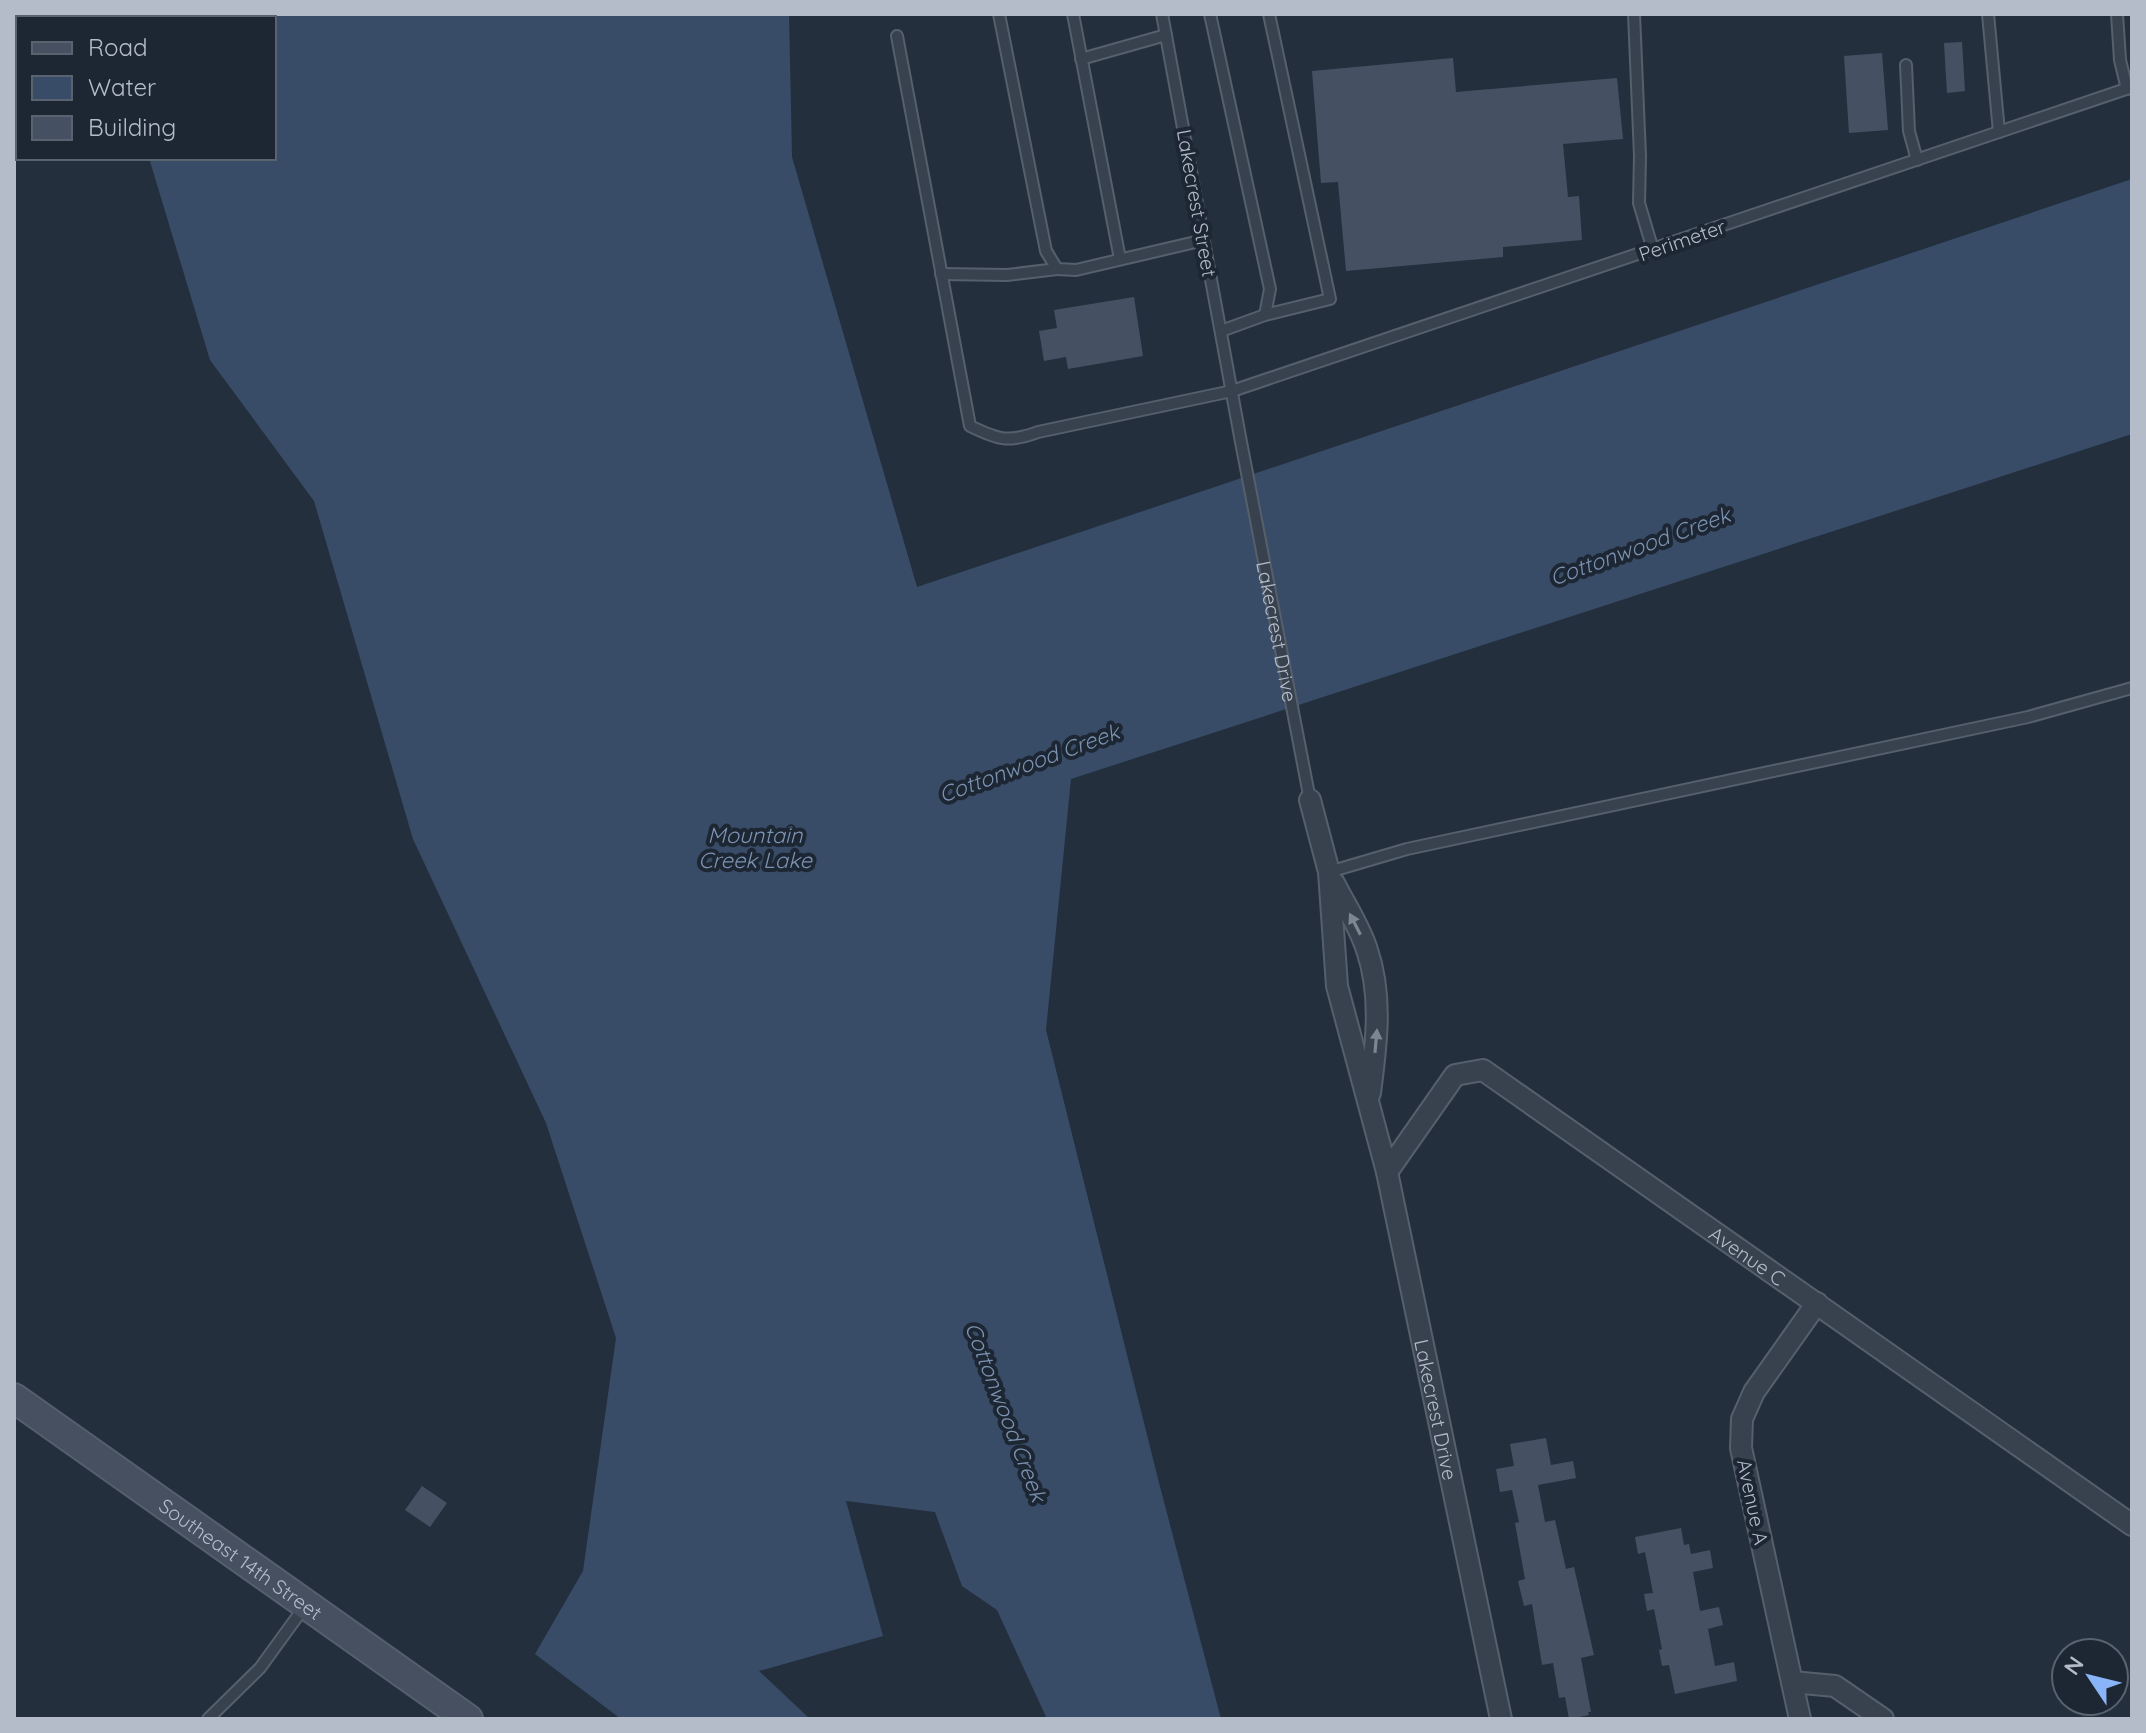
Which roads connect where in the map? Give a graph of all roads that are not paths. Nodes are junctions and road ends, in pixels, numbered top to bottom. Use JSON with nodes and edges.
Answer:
{"nodes":[{"id":1,"x":999,"y":14,"type":"edge"},
{"id":2,"x":1073,"y":14,"type":"edge"},
{"id":3,"x":1162,"y":14,"type":"edge"},
{"id":4,"x":1210,"y":14,"type":"edge"},
{"id":5,"x":1269,"y":14,"type":"edge"},
{"id":6,"x":1634,"y":14,"type":"edge"},
{"id":7,"x":1988,"y":14,"type":"edge"},
{"id":8,"x":2117,"y":14,"type":"edge"},
{"id":9,"x":1166,"y":35,"type":"junction"},
{"id":10,"x":897,"y":36,"type":"dead end"},
{"id":11,"x":1081,"y":59,"type":"junction"},
{"id":12,"x":1906,"y":65,"type":"dead end"},
{"id":13,"x":2129,"y":88,"type":"edge"},
{"id":14,"x":1999,"y":132,"type":"junction"},
{"id":15,"x":1917,"y":160,"type":"junction"},
{"id":16,"x":1204,"y":240,"type":"junction"},
{"id":17,"x":1653,"y":250,"type":"junction"},
{"id":18,"x":1120,"y":259,"type":"junction"},
{"id":19,"x":1057,"y":269,"type":"junction"},
{"id":20,"x":941,"y":274,"type":"junction"},
{"id":21,"x":1265,"y":315,"type":"junction"},
{"id":22,"x":1221,"y":331,"type":"junction"},
{"id":23,"x":1232,"y":391,"type":"junction"},
{"id":24,"x":2132,"y":688,"type":"edge"},
{"id":25,"x":1310,"y":800,"type":"joint"},
{"id":26,"x":1329,"y":872,"type":"junction"},
{"id":27,"x":1369,"y":1103,"type":"junction"},
{"id":28,"x":1387,"y":1172,"type":"junction"},
{"id":29,"x":1817,"y":1303,"type":"junction"},
{"id":30,"x":14,"y":1398,"type":"edge"},
{"id":31,"x":2132,"y":1525,"type":"edge"},
{"id":32,"x":306,"y":1605,"type":"junction"},
{"id":33,"x":1792,"y":1682,"type":"junction"},
{"id":34,"x":208,"y":1719,"type":"edge"},
{"id":35,"x":468,"y":1719,"type":"edge"},
{"id":36,"x":1501,"y":1719,"type":"edge"},
{"id":37,"x":1800,"y":1719,"type":"edge"},
{"id":38,"x":1883,"y":1719,"type":"edge"}],
"edges":[{"from":1,"to":19,"type":"lane"},
{"from":2,"to":11,"type":"lane"},
{"from":3,"to":9,"type":"lane","name":"Lakecrest Street"},
{"from":4,"to":21,"type":"lane"},
{"from":5,"to":21,"type":"lane"},
{"from":6,"to":17,"type":"lane"},
{"from":7,"to":14,"type":"lane"},
{"from":8,"to":13,"type":"lane"},
{"from":9,"to":11,"type":"lane"},
{"from":9,"to":16,"type":"lane","name":"Lakecrest Street"},
{"from":10,"to":20,"type":"lane"},
{"from":11,"to":18,"type":"lane"},
{"from":12,"to":15,"type":"lane"},
{"from":13,"to":14,"type":"lane","name":"Perimeter"},
{"from":14,"to":15,"type":"lane","name":"Perimeter"},
{"from":15,"to":17,"type":"lane","name":"Perimeter"},
{"from":16,"to":18,"type":"lane"},
{"from":16,"to":22,"type":"lane","name":"Lakecrest Street"},
{"from":17,"to":23,"type":"lane","name":"Perimeter"},
{"from":18,"to":19,"type":"lane"},
{"from":19,"to":20,"type":"lane"},
{"from":20,"to":23,"type":"lane","name":"Perimeter"},
{"from":21,"to":22,"type":"lane"},
{"from":22,"to":23,"type":"lane","name":"Lakecrest Street"},
{"from":23,"to":25,"type":"lane","name":"Lakecrest Drive"},
{"from":24,"to":26,"type":"lane"},
{"from":25,"to":26,"type":"street","name":"Lakecrest Drive"},
{"from":26,"to":27,"type":"street","name":"Lakecrest Drive"},
{"from":27,"to":26,"type":"street","name":"Lakecrest Drive","one_way":true},
{"from":27,"to":28,"type":"street","name":"Lakecrest Drive"},
{"from":28,"to":29,"type":"street","name":"Avenue C"},
{"from":28,"to":36,"type":"street","name":"Lakecrest Drive"},
{"from":29,"to":31,"type":"street","name":"Avenue C"},
{"from":29,"to":33,"type":"street","name":"Avenue A"},
{"from":30,"to":32,"type":"street","name":"Southeast 14th Street"},
{"from":32,"to":34,"type":"lane"},
{"from":32,"to":35,"type":"street","name":"Southeast 14th Street"},
{"from":33,"to":37,"type":"street","name":"Avenue A"},
{"from":33,"to":38,"type":"street"}]}
